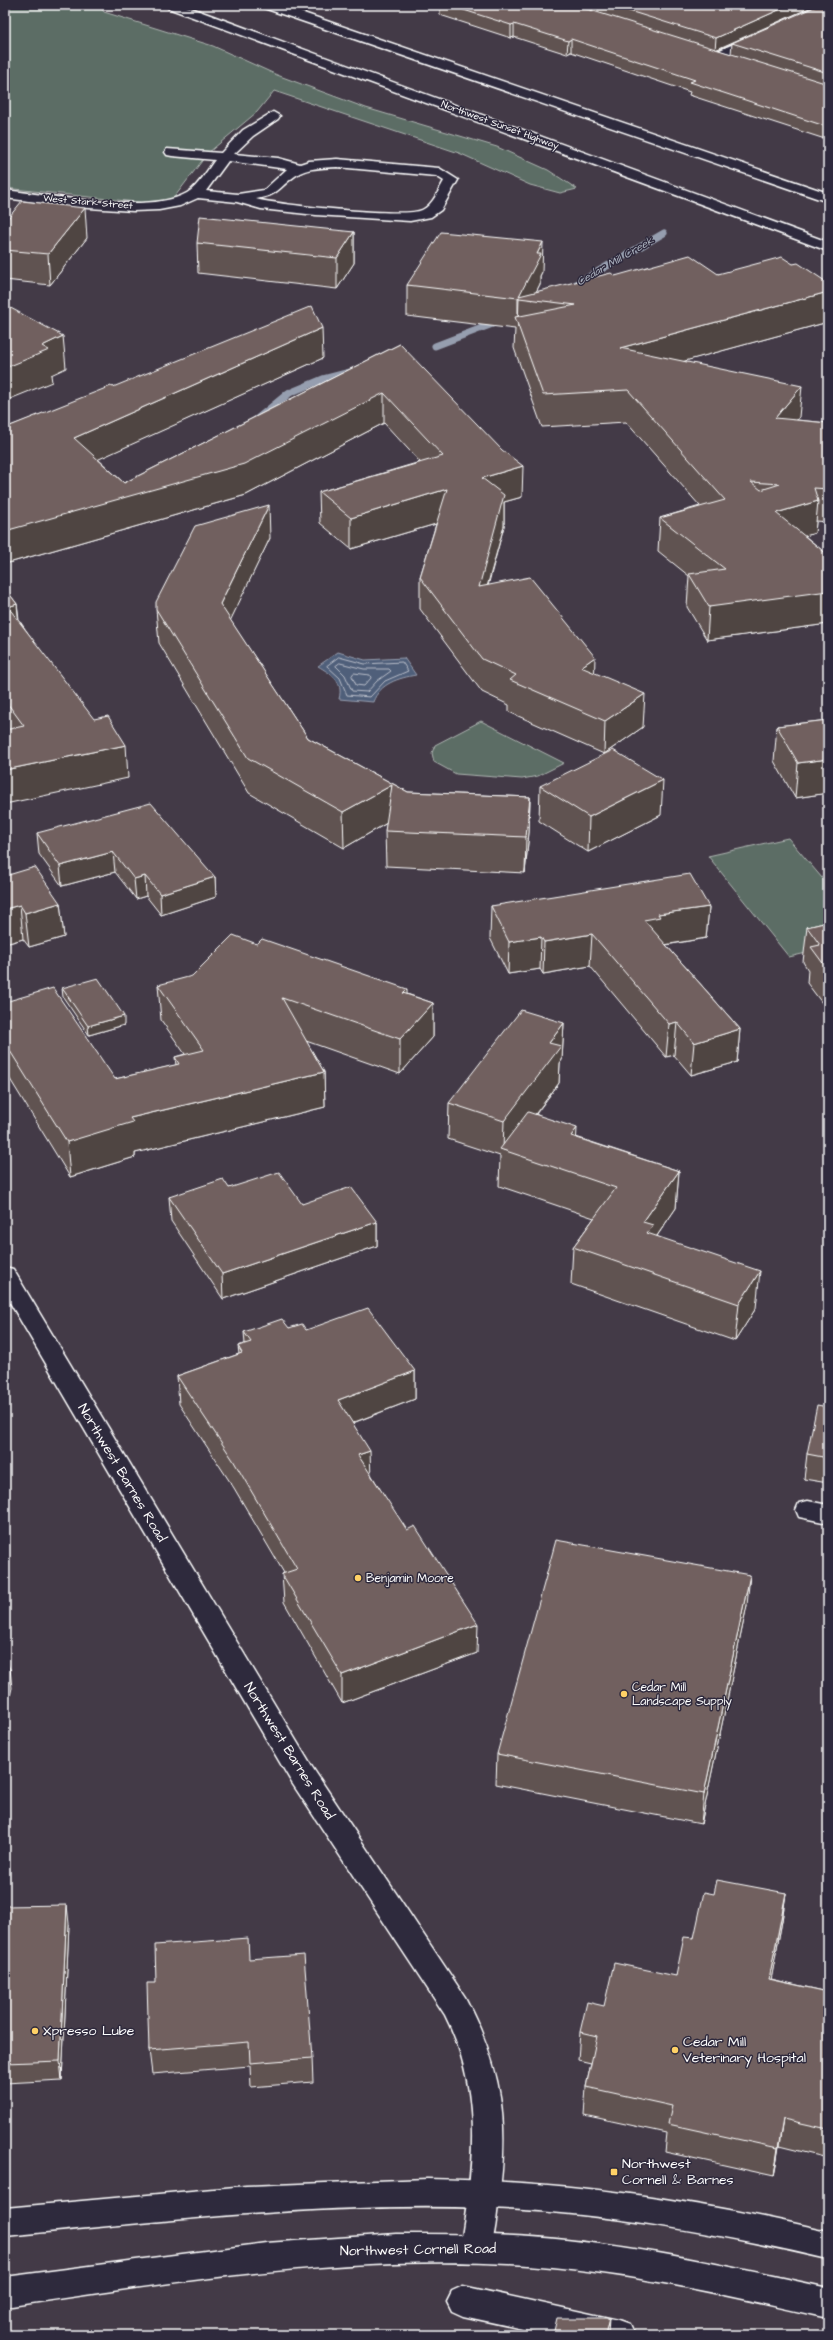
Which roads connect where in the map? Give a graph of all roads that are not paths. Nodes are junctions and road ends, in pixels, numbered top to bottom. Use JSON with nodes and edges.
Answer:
{"nodes":[{"id":1,"x":172,"y":5,"type":"edge"},
{"id":2,"x":268,"y":5,"type":"edge"},
{"id":3,"x":772,"y":31,"type":"edge"},
{"id":4,"x":702,"y":52,"type":"edge"},
{"id":5,"x":717,"y":56,"type":"junction"},
{"id":6,"x":732,"y":61,"type":"edge"},
{"id":7,"x":273,"y":116,"type":"dead end"},
{"id":8,"x":172,"y":152,"type":"dead end"},
{"id":9,"x":223,"y":157,"type":"junction"},
{"id":10,"x":300,"y":168,"type":"junction"},
{"id":11,"x":5,"y":194,"type":"edge"},
{"id":12,"x":196,"y":194,"type":"junction"},
{"id":13,"x":238,"y":198,"type":"junction"},
{"id":14,"x":828,"y":198,"type":"edge"},
{"id":15,"x":828,"y":247,"type":"edge"},
{"id":16,"x":5,"y":1275,"type":"edge"},
{"id":17,"x":486,"y":2194,"type":"junction"},
{"id":18,"x":5,"y":2222,"type":"edge"},
{"id":19,"x":828,"y":2245,"type":"edge"},
{"id":20,"x":476,"y":2248,"type":"junction"},
{"id":21,"x":5,"y":2292,"type":"edge"},
{"id":22,"x":463,"y":2301,"type":"dead end"},
{"id":23,"x":828,"y":2303,"type":"edge"},
{"id":24,"x":618,"y":2335,"type":"edge"}],
"edges":[{"from":1,"to":15,"type":"main road","name":"Northwest Sunset Highway"},
{"from":2,"to":14,"type":"main road"},
{"from":3,"to":5,"type":"main road"},
{"from":4,"to":5,"type":"main road"},
{"from":5,"to":6,"type":"main road"},
{"from":7,"to":9,"type":"main road"},
{"from":8,"to":9,"type":"main road"},
{"from":9,"to":10,"type":"main road"},
{"from":9,"to":12,"type":"main road"},
{"from":10,"to":13,"type":"main road"},
{"from":10,"to":13,"type":"main road"},
{"from":11,"to":12,"type":"main road","name":"West Stark Street"},
{"from":12,"to":13,"type":"main road"},
{"from":16,"to":17,"type":"main road","name":"Northwest Barnes Road"},
{"from":17,"to":18,"type":"main road"},
{"from":17,"to":19,"type":"main road"},
{"from":17,"to":20,"type":"main road","name":"Northwest Barnes Road"},
{"from":20,"to":21,"type":"main road","name":"Northwest Cornell Road"},
{"from":20,"to":23,"type":"main road","name":"Northwest Cornell Road"},
{"from":22,"to":24,"type":"main road"}]}
